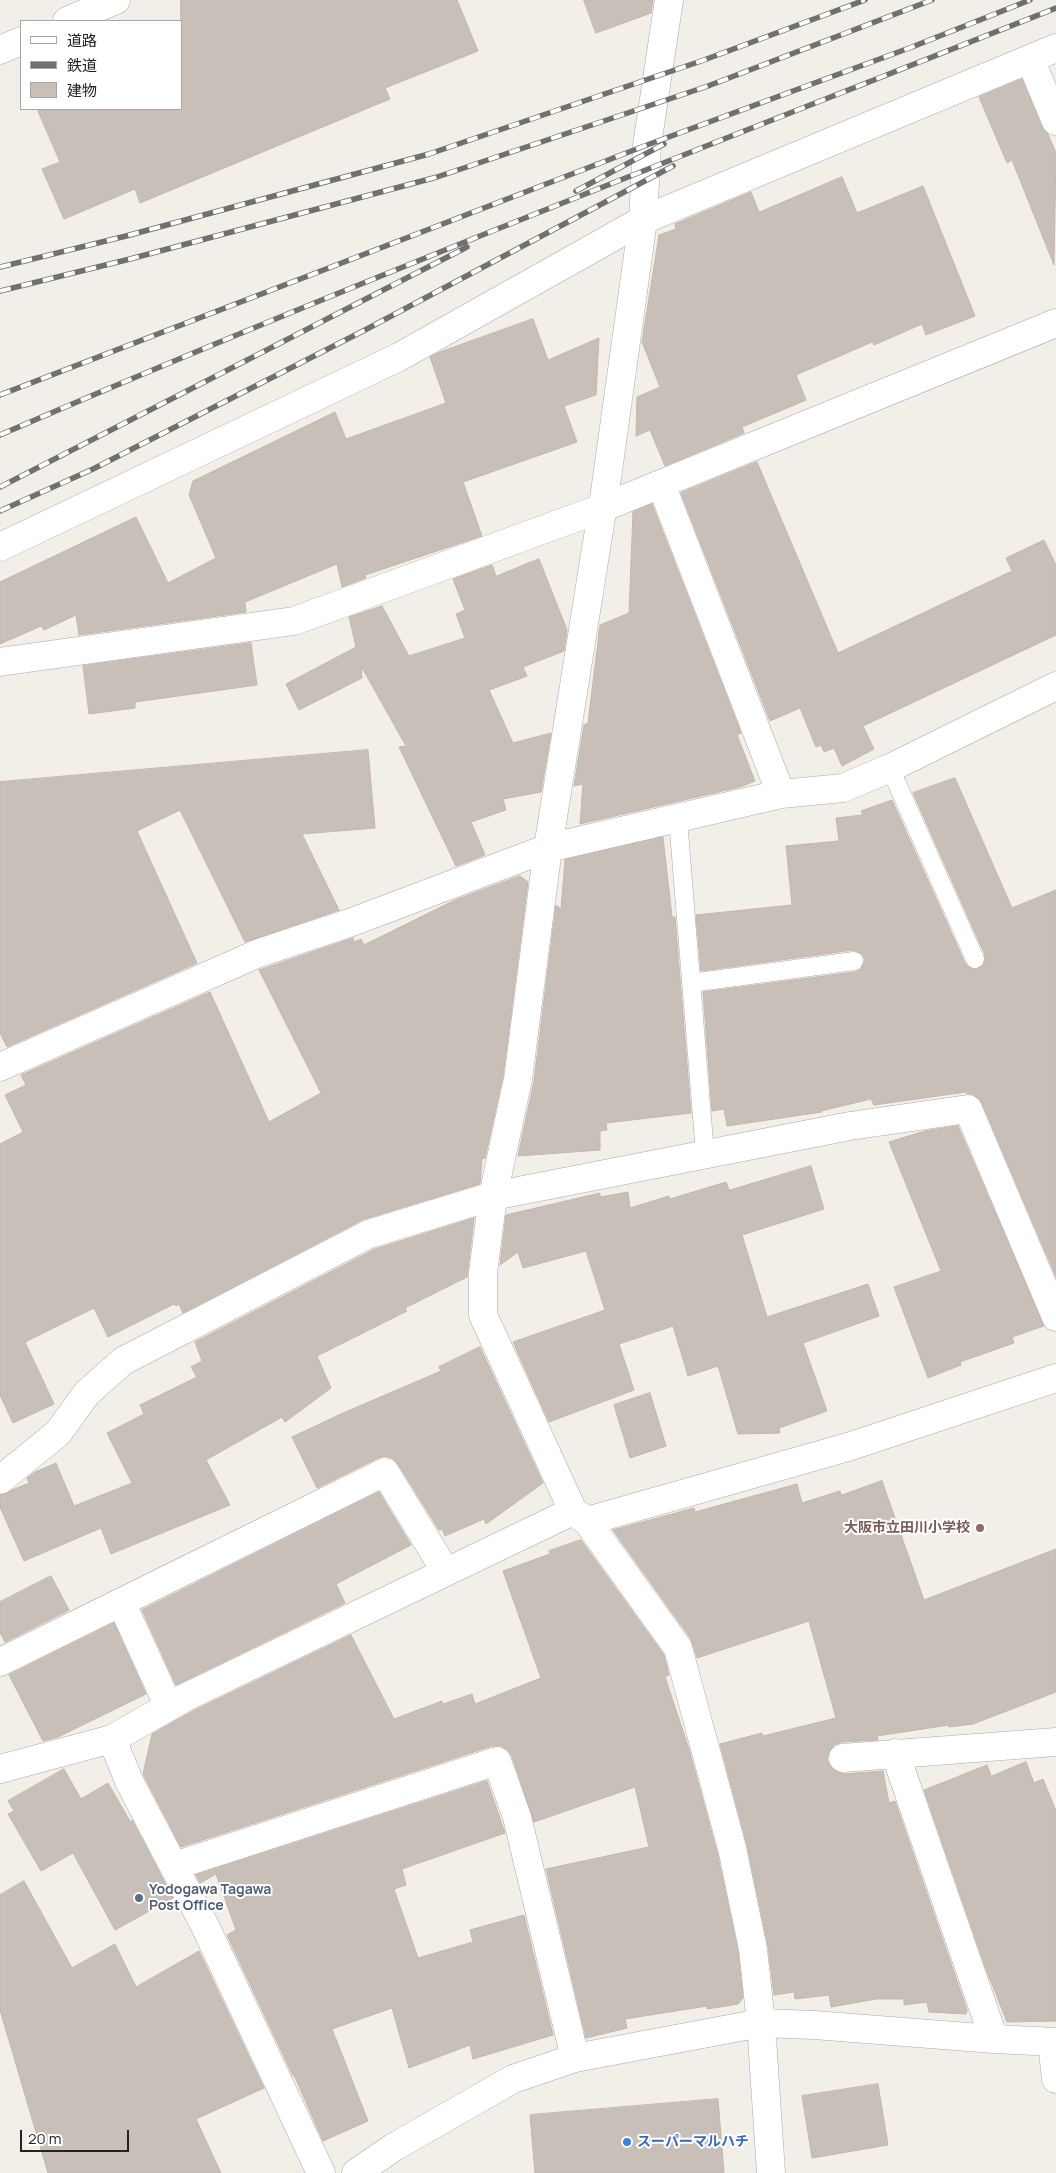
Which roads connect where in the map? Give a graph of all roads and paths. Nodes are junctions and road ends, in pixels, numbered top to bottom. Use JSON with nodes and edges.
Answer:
{"nodes":[{"id":1,"x":116,"y":0,"type":"edge"},
{"id":2,"x":669,"y":0,"type":"edge"},
{"id":3,"x":69,"y":20,"type":"edge"},
{"id":4,"x":20,"y":41,"type":"edge"},
{"id":5,"x":1056,"y":48,"type":"edge"},
{"id":6,"x":0,"y":50,"type":"edge"},
{"id":7,"x":1030,"y":59,"type":"junction"},
{"id":8,"x":1056,"y":121,"type":"edge"},
{"id":9,"x":643,"y":220,"type":"junction"},
{"id":10,"x":1056,"y":323,"type":"edge"},
{"id":11,"x":661,"y":484,"type":"junction"},
{"id":12,"x":602,"y":508,"type":"junction"},
{"id":13,"x":0,"y":547,"type":"edge"},
{"id":14,"x":0,"y":662,"type":"edge"},
{"id":15,"x":1056,"y":686,"type":"edge"},
{"id":16,"x":890,"y":768,"type":"junction"},
{"id":17,"x":781,"y":794,"type":"junction"},
{"id":18,"x":678,"y":819,"type":"junction"},
{"id":19,"x":548,"y":848,"type":"junction"},
{"id":20,"x":975,"y":959,"type":"dead end"},
{"id":21,"x":854,"y":961,"type":"dead end"},
{"id":22,"x":691,"y":982,"type":"junction"},
{"id":23,"x":0,"y":1067,"type":"edge"},
{"id":24,"x":705,"y":1154,"type":"junction"},
{"id":25,"x":493,"y":1196,"type":"junction"},
{"id":26,"x":1056,"y":1317,"type":"edge"},
{"id":27,"x":1056,"y":1378,"type":"edge"},
{"id":28,"x":0,"y":1480,"type":"edge"},
{"id":29,"x":580,"y":1516,"type":"junction"},
{"id":30,"x":446,"y":1572,"type":"junction"},
{"id":31,"x":121,"y":1602,"type":"junction"},
{"id":32,"x":0,"y":1662,"type":"edge"},
{"id":33,"x":169,"y":1707,"type":"junction"},
{"id":34,"x":112,"y":1740,"type":"junction"},
{"id":35,"x":1056,"y":1742,"type":"edge"},
{"id":36,"x":894,"y":1753,"type":"junction"},
{"id":37,"x":843,"y":1758,"type":"dead end"},
{"id":38,"x":0,"y":1769,"type":"edge"},
{"id":39,"x":174,"y":1866,"type":"junction"},
{"id":40,"x":761,"y":2023,"type":"junction"},
{"id":41,"x":994,"y":2039,"type":"junction"},
{"id":42,"x":1054,"y":2042,"type":"edge"},
{"id":43,"x":575,"y":2058,"type":"junction"},
{"id":44,"x":1056,"y":2079,"type":"edge"},
{"id":45,"x":322,"y":2173,"type":"edge"},
{"id":46,"x":356,"y":2173,"type":"edge"},
{"id":47,"x":771,"y":2173,"type":"edge"}],
"edges":[{"from":1,"to":3,"type":"street"},
{"from":2,"to":9,"type":"street"},
{"from":4,"to":6,"type":"street"},
{"from":5,"to":7,"type":"street"},
{"from":7,"to":8,"type":"street"},
{"from":7,"to":9,"type":"street"},
{"from":9,"to":12,"type":"street"},
{"from":9,"to":13,"type":"street"},
{"from":10,"to":11,"type":"street"},
{"from":11,"to":12,"type":"street"},
{"from":11,"to":17,"type":"street"},
{"from":12,"to":14,"type":"street"},
{"from":12,"to":19,"type":"street"},
{"from":15,"to":16,"type":"street"},
{"from":16,"to":17,"type":"street"},
{"from":16,"to":20,"type":"lane"},
{"from":17,"to":18,"type":"street"},
{"from":18,"to":19,"type":"street"},
{"from":18,"to":22,"type":"lane"},
{"from":19,"to":23,"type":"street"},
{"from":19,"to":25,"type":"street"},
{"from":21,"to":22,"type":"lane"},
{"from":22,"to":24,"type":"lane"},
{"from":24,"to":25,"type":"street"},
{"from":24,"to":26,"type":"street"},
{"from":25,"to":28,"type":"street"},
{"from":25,"to":29,"type":"street"},
{"from":27,"to":29,"type":"street"},
{"from":29,"to":30,"type":"street"},
{"from":29,"to":40,"type":"street"},
{"from":30,"to":31,"type":"street"},
{"from":30,"to":33,"type":"street"},
{"from":31,"to":32,"type":"street"},
{"from":31,"to":33,"type":"street"},
{"from":33,"to":34,"type":"street"},
{"from":34,"to":38,"type":"street"},
{"from":34,"to":39,"type":"street"},
{"from":35,"to":36,"type":"street"},
{"from":36,"to":37,"type":"street"},
{"from":36,"to":41,"type":"street"},
{"from":39,"to":43,"type":"street"},
{"from":39,"to":45,"type":"street"},
{"from":40,"to":41,"type":"street"},
{"from":40,"to":43,"type":"street"},
{"from":40,"to":47,"type":"street"},
{"from":41,"to":42,"type":"street"},
{"from":42,"to":44,"type":"street"},
{"from":43,"to":46,"type":"street"}]}
